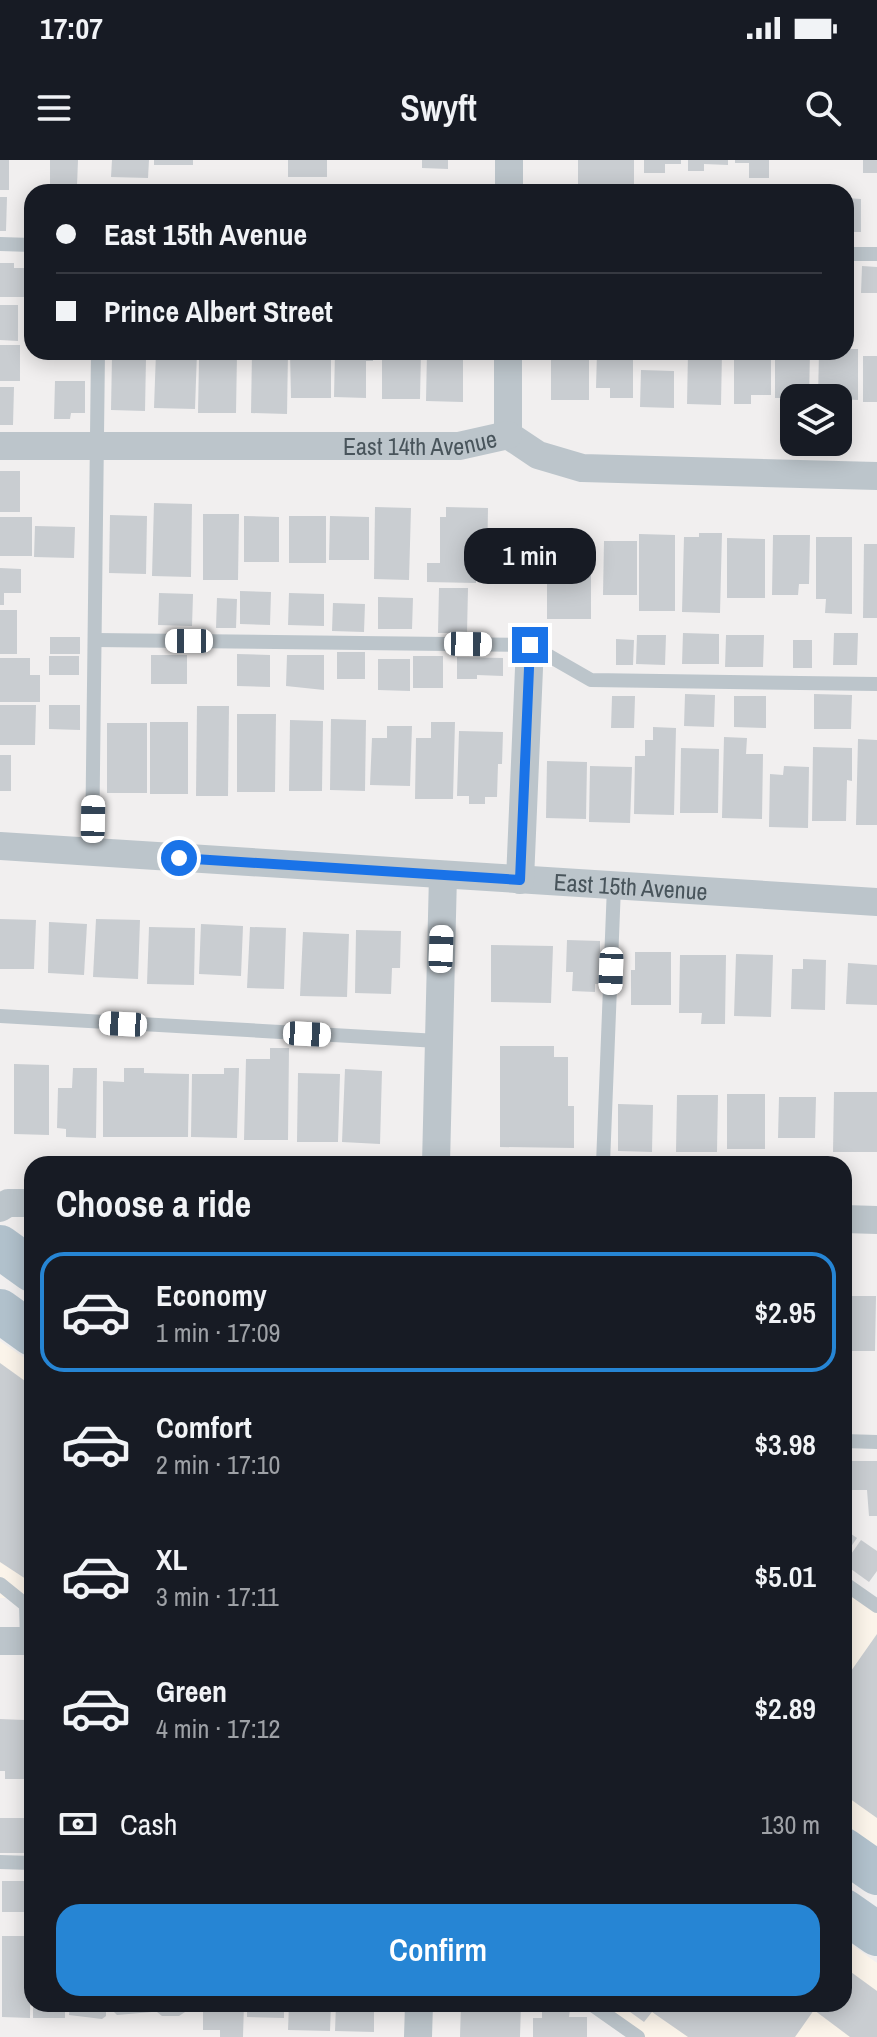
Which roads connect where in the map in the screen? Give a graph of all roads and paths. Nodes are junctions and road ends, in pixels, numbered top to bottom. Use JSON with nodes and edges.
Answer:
{"nodes":[{"id":1,"x":509,"y":160,"type":"edge"},
{"id":2,"x":509,"y":184,"type":"edge"},
{"id":3,"x":0,"y":244,"type":"edge"},
{"id":4,"x":24,"y":245,"type":"edge"},
{"id":5,"x":854,"y":254,"type":"edge"},
{"id":6,"x":877,"y":254,"type":"edge"},
{"id":7,"x":98,"y":360,"type":"edge"},
{"id":8,"x":508,"y":360,"type":"edge"},
{"id":9,"x":508,"y":435,"type":"junction"},
{"id":10,"x":0,"y":446,"type":"edge"},
{"id":11,"x":96,"y":447,"type":"junction"},
{"id":12,"x":877,"y":476,"type":"edge"},
{"id":13,"x":96,"y":640,"type":"junction"},
{"id":14,"x":530,"y":645,"type":"junction"},
{"id":15,"x":877,"y":684,"type":"edge"},
{"id":16,"x":0,"y":846,"type":"edge"},
{"id":17,"x":92,"y":852,"type":"junction"},
{"id":18,"x":443,"y":875,"type":"junction"},
{"id":19,"x":520,"y":880,"type":"junction"},
{"id":20,"x":614,"y":886,"type":"junction"},
{"id":21,"x":877,"y":902,"type":"edge"},
{"id":22,"x":0,"y":1016,"type":"edge"},
{"id":23,"x":438,"y":1041,"type":"junction"},
{"id":24,"x":436,"y":1156,"type":"edge"},
{"id":25,"x":603,"y":1156,"type":"edge"},
{"id":26,"x":24,"y":1203,"type":"edge"},
{"id":27,"x":0,"y":1208,"type":"edge"},
{"id":28,"x":852,"y":1219,"type":"edge"},
{"id":29,"x":877,"y":1220,"type":"edge"},
{"id":30,"x":0,"y":1247,"type":"edge"},
{"id":31,"x":24,"y":1264,"type":"edge"},
{"id":32,"x":0,"y":1311,"type":"edge"},
{"id":33,"x":24,"y":1328,"type":"edge"},
{"id":34,"x":852,"y":1441,"type":"edge"},
{"id":35,"x":877,"y":1442,"type":"edge"},
{"id":36,"x":0,"y":1584,"type":"edge"},
{"id":37,"x":852,"y":1589,"type":"edge"},
{"id":38,"x":24,"y":1603,"type":"edge"},
{"id":39,"x":877,"y":1606,"type":"edge"},
{"id":40,"x":24,"y":1617,"type":"edge"},
{"id":41,"x":20,"y":1641,"type":"edge"},
{"id":42,"x":852,"y":1856,"type":"edge"},
{"id":43,"x":0,"y":1862,"type":"edge"},
{"id":44,"x":24,"y":1863,"type":"edge"},
{"id":45,"x":877,"y":1873,"type":"edge"},
{"id":46,"x":852,"y":1917,"type":"edge"},
{"id":47,"x":877,"y":1934,"type":"edge"},
{"id":48,"x":419,"y":2012,"type":"edge"},
{"id":49,"x":602,"y":2012,"type":"edge"},
{"id":50,"x":418,"y":2037,"type":"edge"},
{"id":51,"x":638,"y":2037,"type":"edge"}],
"edges":[{"from":1,"to":2,"type":"street"},
{"from":3,"to":4,"type":"lane"},
{"from":5,"to":6,"type":"lane"},
{"from":7,"to":11,"type":"lane"},
{"from":8,"to":9,"type":"street"},
{"from":9,"to":11,"type":"street","name":"East 14th Avenue"},
{"from":9,"to":12,"type":"street","name":"East 14th Avenue"},
{"from":10,"to":11,"type":"street","name":"East 14th Avenue"},
{"from":11,"to":13,"type":"lane"},
{"from":13,"to":14,"type":"lane"},
{"from":13,"to":17,"type":"lane"},
{"from":14,"to":15,"type":"lane"},
{"from":14,"to":19,"type":"street"},
{"from":16,"to":17,"type":"street","name":"East 15th Avenue"},
{"from":17,"to":18,"type":"street","name":"East 15th Avenue"},
{"from":18,"to":19,"type":"street","name":"East 15th Avenue"},
{"from":18,"to":23,"type":"street"},
{"from":19,"to":20,"type":"street","name":"East 15th Avenue"},
{"from":20,"to":21,"type":"street","name":"East 15th Avenue"},
{"from":20,"to":25,"type":"lane"},
{"from":22,"to":23,"type":"lane"},
{"from":23,"to":24,"type":"street"},
{"from":26,"to":27,"type":"street"},
{"from":28,"to":29,"type":"street"},
{"from":30,"to":31,"type":"main road"},
{"from":32,"to":33,"type":"main road"},
{"from":34,"to":35,"type":"lane"},
{"from":36,"to":38,"type":"lane"},
{"from":37,"to":39,"type":"lane"},
{"from":40,"to":41,"type":"lane"},
{"from":42,"to":45,"type":"main road"},
{"from":43,"to":44,"type":"lane"},
{"from":46,"to":47,"type":"main road"},
{"from":48,"to":50,"type":"street"},
{"from":49,"to":51,"type":"lane"}]}
